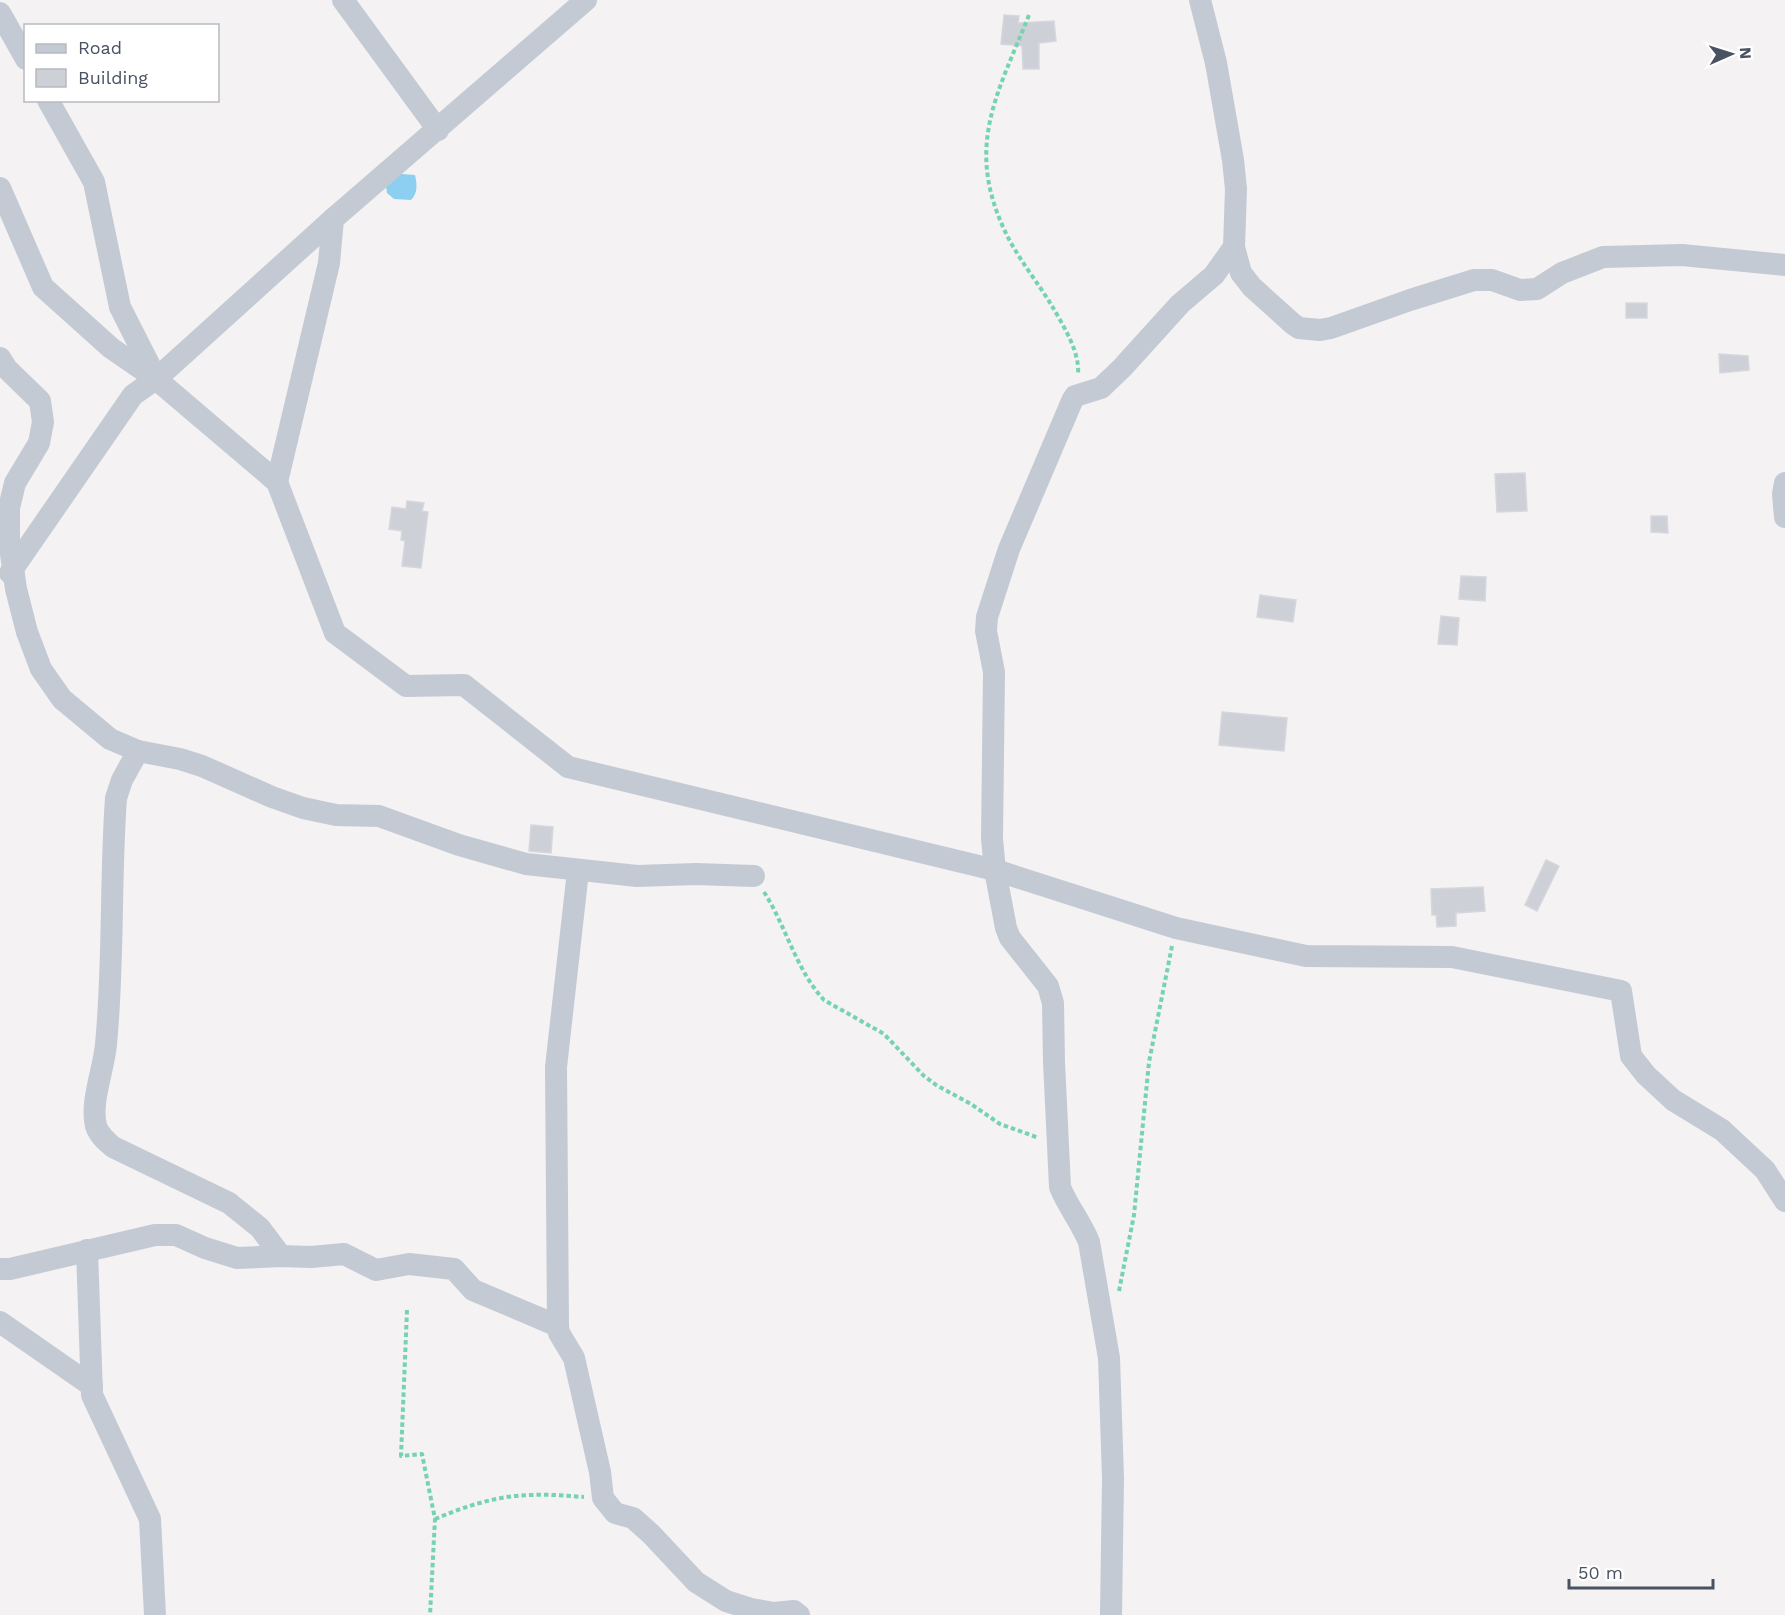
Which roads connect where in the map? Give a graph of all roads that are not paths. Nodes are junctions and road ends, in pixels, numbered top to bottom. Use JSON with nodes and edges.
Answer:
{"nodes":[{"id":1,"x":343,"y":0,"type":"edge"},
{"id":2,"x":586,"y":0,"type":"edge"},
{"id":3,"x":1200,"y":0,"type":"edge"},
{"id":4,"x":0,"y":13,"type":"edge"},
{"id":5,"x":24,"y":55,"type":"edge"},
{"id":6,"x":49,"y":102,"type":"edge"},
{"id":7,"x":438,"y":130,"type":"junction"},
{"id":8,"x":0,"y":188,"type":"edge"},
{"id":9,"x":333,"y":219,"type":"junction"},
{"id":10,"x":1234,"y":247,"type":"junction"},
{"id":11,"x":1785,"y":265,"type":"edge"},
{"id":12,"x":0,"y":358,"type":"edge"},
{"id":13,"x":156,"y":379,"type":"junction"},
{"id":14,"x":277,"y":482,"type":"junction"},
{"id":15,"x":1785,"y":483,"type":"edge"},
{"id":16,"x":1785,"y":517,"type":"edge"},
{"id":17,"x":13,"y":568,"type":"junction"},
{"id":18,"x":0,"y":586,"type":"edge"},
{"id":19,"x":138,"y":751,"type":"junction"},
{"id":20,"x":995,"y":870,"type":"junction"},
{"id":21,"x":578,"y":871,"type":"junction"},
{"id":22,"x":754,"y":876,"type":"road end"},
{"id":23,"x":1785,"y":1201,"type":"edge"},
{"id":24,"x":87,"y":1250,"type":"junction"},
{"id":25,"x":281,"y":1256,"type":"junction"},
{"id":26,"x":0,"y":1269,"type":"edge"},
{"id":27,"x":0,"y":1322,"type":"edge"},
{"id":28,"x":558,"y":1326,"type":"junction"},
{"id":29,"x":92,"y":1386,"type":"junction"},
{"id":30,"x":155,"y":1615,"type":"edge"},
{"id":31,"x":799,"y":1615,"type":"edge"},
{"id":32,"x":1111,"y":1615,"type":"edge"}],
"edges":[{"from":1,"to":7,"type":"street"},
{"from":2,"to":7,"type":"street"},
{"from":3,"to":10,"type":"street"},
{"from":4,"to":5,"type":"street"},
{"from":6,"to":13,"type":"street"},
{"from":7,"to":9,"type":"street"},
{"from":8,"to":13,"type":"street"},
{"from":9,"to":13,"type":"street"},
{"from":9,"to":14,"type":"street"},
{"from":10,"to":11,"type":"street"},
{"from":10,"to":20,"type":"street"},
{"from":12,"to":17,"type":"street"},
{"from":13,"to":14,"type":"street"},
{"from":13,"to":17,"type":"street"},
{"from":14,"to":20,"type":"street"},
{"from":15,"to":16,"type":"street"},
{"from":17,"to":18,"type":"street"},
{"from":17,"to":19,"type":"street"},
{"from":19,"to":21,"type":"street"},
{"from":19,"to":25,"type":"street"},
{"from":20,"to":23,"type":"street"},
{"from":20,"to":32,"type":"street"},
{"from":21,"to":22,"type":"street"},
{"from":21,"to":28,"type":"street"},
{"from":24,"to":25,"type":"street"},
{"from":24,"to":26,"type":"street"},
{"from":24,"to":29,"type":"street"},
{"from":25,"to":28,"type":"street"},
{"from":27,"to":29,"type":"street"},
{"from":28,"to":31,"type":"street"},
{"from":29,"to":30,"type":"street"}]}
